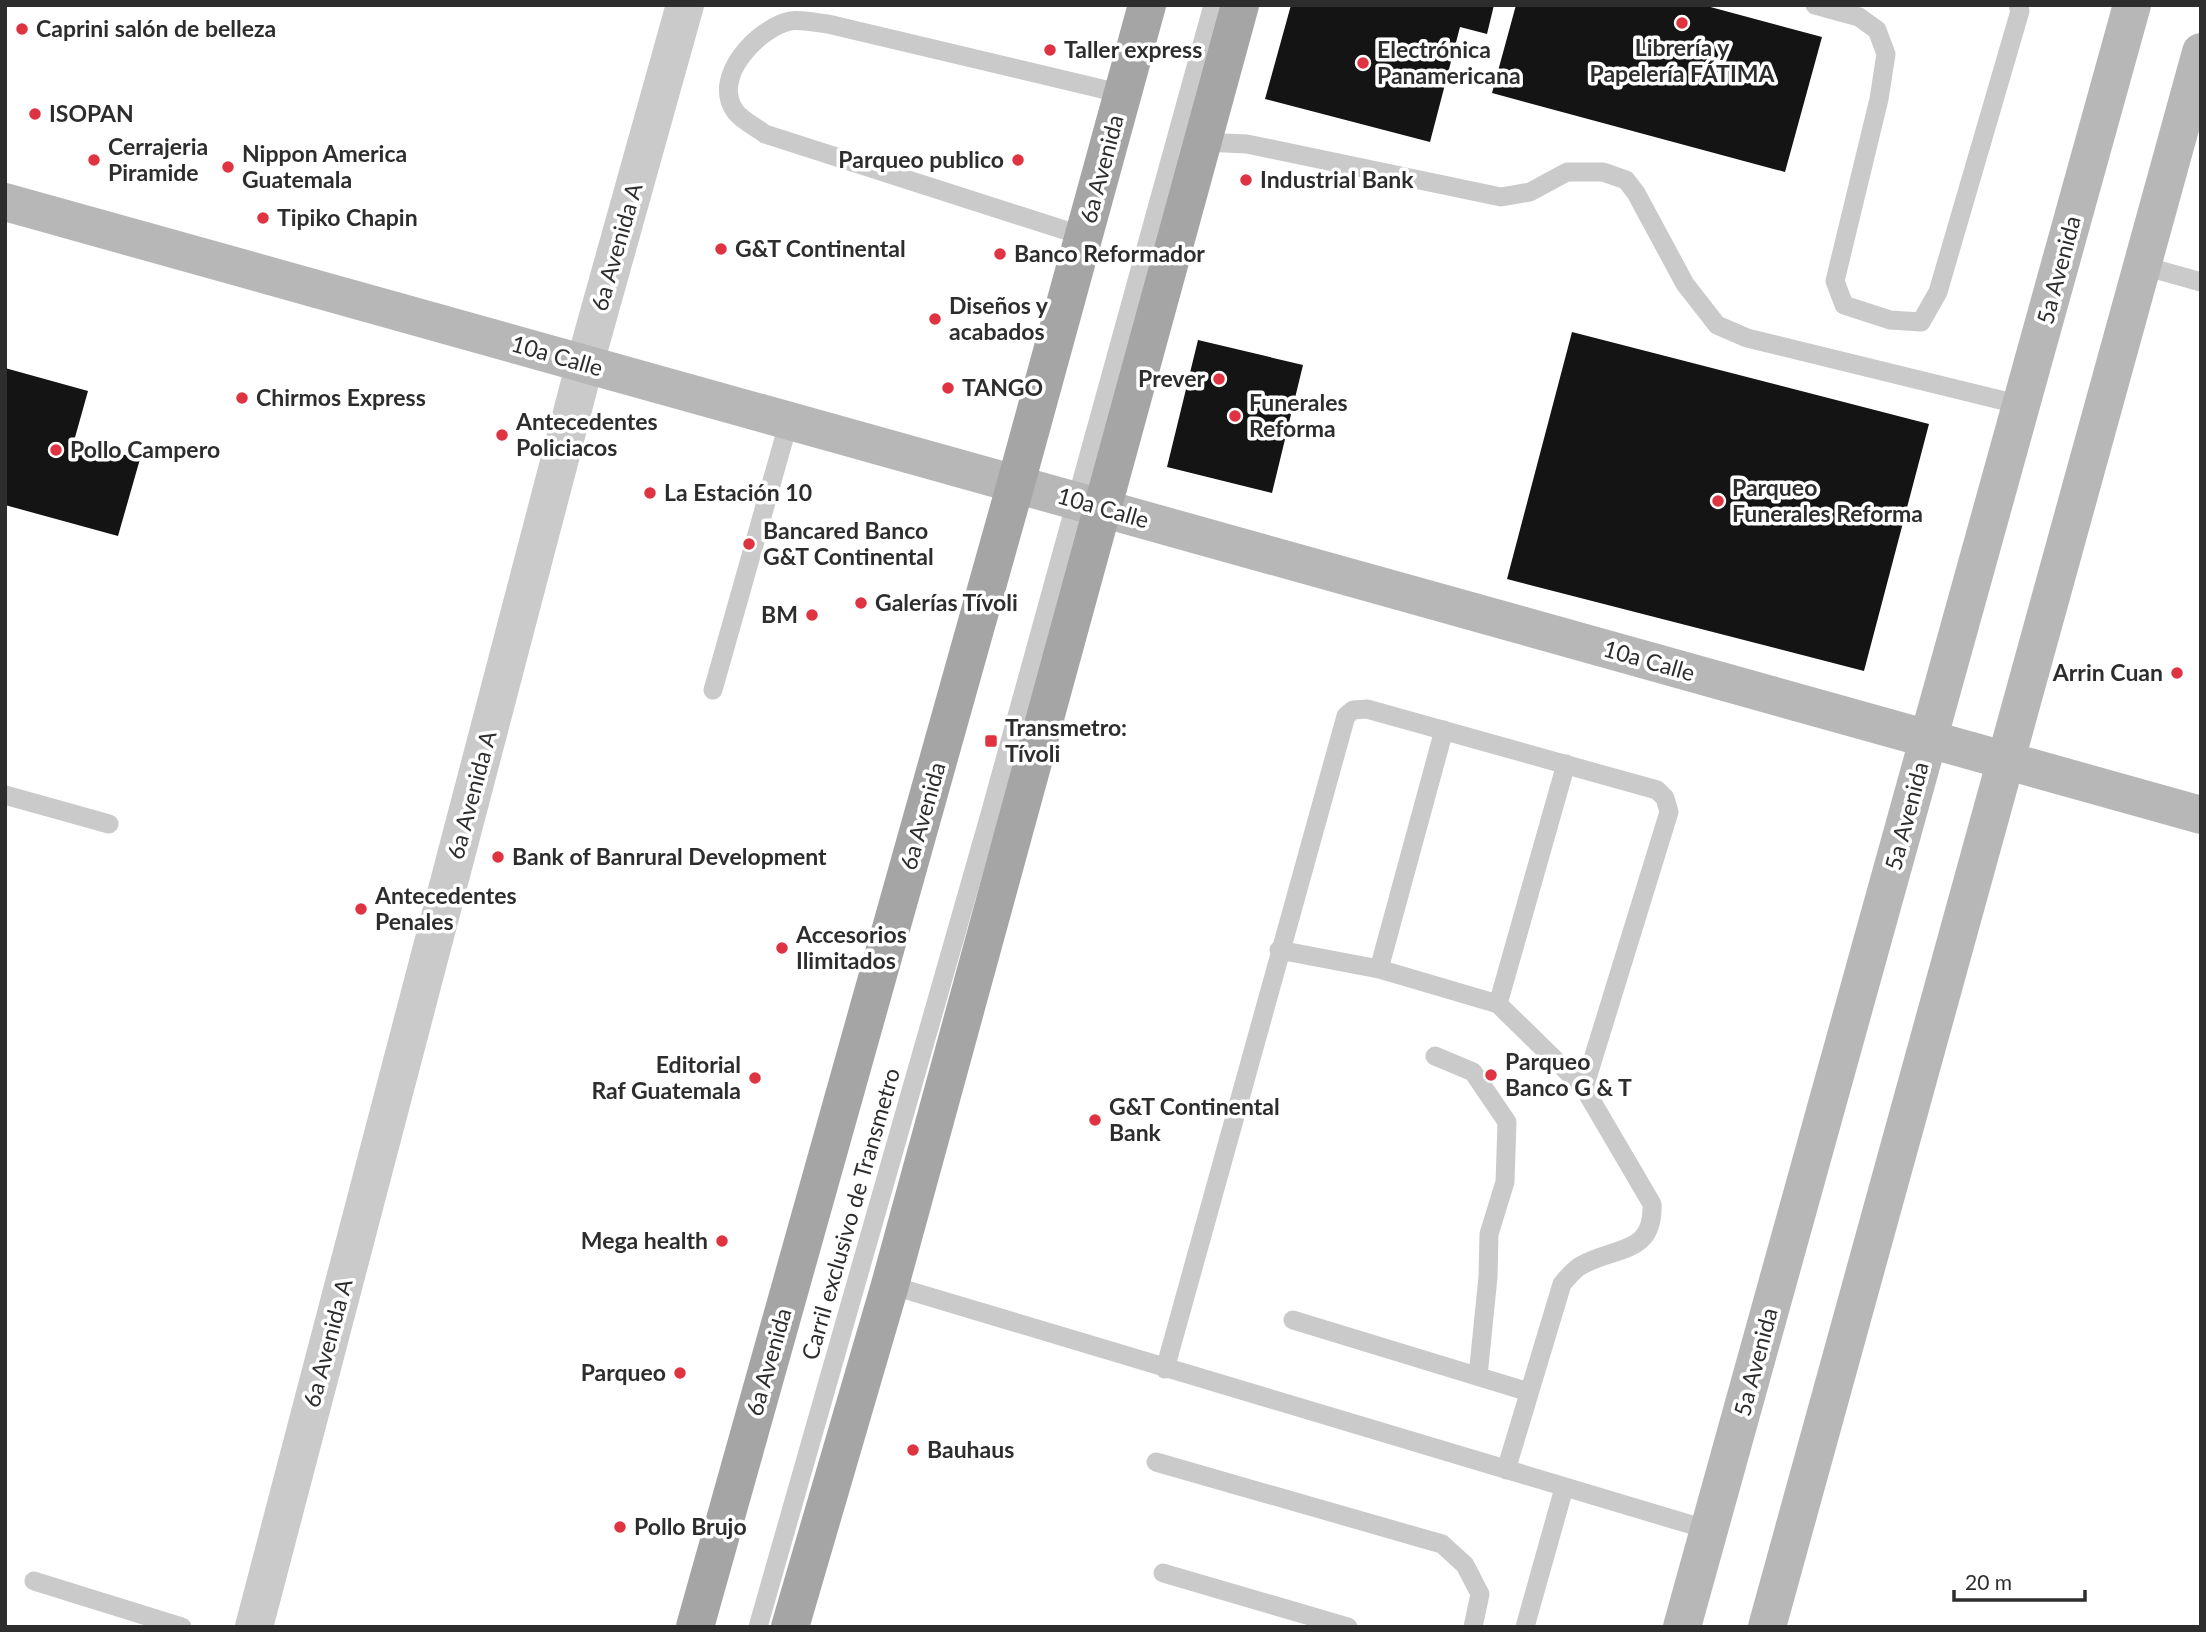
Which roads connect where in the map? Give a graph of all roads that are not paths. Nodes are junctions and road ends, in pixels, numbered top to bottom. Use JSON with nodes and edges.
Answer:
{"nodes":[{"id":1,"x":685,"y":5,"type":"edge"},
{"id":2,"x":1147,"y":5,"type":"edge"},
{"id":3,"x":1213,"y":5,"type":"edge"},
{"id":4,"x":1240,"y":5,"type":"edge"},
{"id":5,"x":1815,"y":5,"type":"edge"},
{"id":6,"x":2018,"y":5,"type":"edge"},
{"id":7,"x":2132,"y":5,"type":"edge"},
{"id":8,"x":2201,"y":52,"type":"edge"},
{"id":9,"x":1123,"y":94,"type":"junction"},
{"id":10,"x":1202,"y":142,"type":"junction"},
{"id":11,"x":5,"y":202,"type":"edge"},
{"id":12,"x":1083,"y":236,"type":"junction"},
{"id":13,"x":2144,"y":266,"type":"junction"},
{"id":14,"x":2201,"y":282,"type":"edge"},
{"id":15,"x":585,"y":363,"type":"junction"},
{"id":16,"x":2021,"y":405,"type":"junction"},
{"id":17,"x":789,"y":421,"type":"junction"},
{"id":18,"x":1016,"y":483,"type":"junction"},
{"id":19,"x":1091,"y":505,"type":"junction"},
{"id":20,"x":713,"y":690,"type":"dead end"},
{"id":21,"x":1444,"y":730,"type":"junction"},
{"id":22,"x":1928,"y":739,"type":"junction"},
{"id":23,"x":2005,"y":761,"type":"junction"},
{"id":24,"x":1566,"y":764,"type":"junction"},
{"id":25,"x":5,"y":795,"type":"edge"},
{"id":26,"x":2201,"y":816,"type":"edge"},
{"id":27,"x":109,"y":824,"type":"dead end"},
{"id":28,"x":1279,"y":950,"type":"junction"},
{"id":29,"x":1379,"y":969,"type":"junction"},
{"id":30,"x":1498,"y":1004,"type":"junction"},
{"id":31,"x":1436,"y":1056,"type":"dead end"},
{"id":32,"x":1584,"y":1088,"type":"junction"},
{"id":33,"x":890,"y":1284,"type":"junction"},
{"id":34,"x":1293,"y":1320,"type":"dead end"},
{"id":35,"x":1165,"y":1369,"type":"junction"},
{"id":36,"x":1478,"y":1376,"type":"junction"},
{"id":37,"x":1529,"y":1392,"type":"junction"},
{"id":38,"x":1156,"y":1462,"type":"dead end"},
{"id":39,"x":1506,"y":1470,"type":"junction"},
{"id":40,"x":1564,"y":1488,"type":"junction"},
{"id":41,"x":1709,"y":1530,"type":"junction"},
{"id":42,"x":1163,"y":1573,"type":"dead end"},
{"id":43,"x":34,"y":1581,"type":"dead end"},
{"id":44,"x":182,"y":1627,"type":"edge"},
{"id":45,"x":254,"y":1627,"type":"edge"},
{"id":46,"x":695,"y":1627,"type":"edge"},
{"id":47,"x":758,"y":1627,"type":"edge"},
{"id":48,"x":790,"y":1627,"type":"edge"},
{"id":49,"x":1348,"y":1627,"type":"edge"},
{"id":50,"x":1473,"y":1627,"type":"edge"},
{"id":51,"x":1525,"y":1627,"type":"edge"},
{"id":52,"x":1682,"y":1627,"type":"edge"},
{"id":53,"x":1767,"y":1627,"type":"edge"}],
"edges":[{"from":1,"to":15,"type":"street","name":"6a Avenida A"},
{"from":2,"to":9,"type":"main road","name":"6a Avenida"},
{"from":3,"to":19,"type":"lane","name":"Carril exclusivo de Transmetro"},
{"from":4,"to":10,"type":"main road"},
{"from":5,"to":6,"type":"lane"},
{"from":7,"to":16,"type":"street","name":"5a Avenida"},
{"from":8,"to":13,"type":"street"},
{"from":9,"to":12,"type":"main road","name":"6a Avenida"},
{"from":9,"to":12,"type":"lane"},
{"from":10,"to":16,"type":"lane"},
{"from":10,"to":19,"type":"main road"},
{"from":11,"to":15,"type":"street","name":"10a Calle"},
{"from":12,"to":18,"type":"main road","name":"6a Avenida"},
{"from":13,"to":14,"type":"lane"},
{"from":13,"to":23,"type":"street"},
{"from":15,"to":17,"type":"street","name":"10a Calle"},
{"from":15,"to":45,"type":"street","name":"6a Avenida A"},
{"from":16,"to":22,"type":"street","name":"5a Avenida"},
{"from":17,"to":18,"type":"street","name":"10a Calle"},
{"from":17,"to":20,"type":"lane"},
{"from":18,"to":19,"type":"street","name":"10a Calle"},
{"from":18,"to":46,"type":"main road","name":"6a Avenida"},
{"from":19,"to":22,"type":"street","name":"10a Calle"},
{"from":19,"to":33,"type":"main road"},
{"from":19,"to":47,"type":"lane","name":"Carril exclusivo de Transmetro"},
{"from":21,"to":24,"type":"lane"},
{"from":21,"to":28,"type":"lane"},
{"from":21,"to":29,"type":"lane"},
{"from":22,"to":23,"type":"street","name":"10a Calle"},
{"from":22,"to":41,"type":"street","name":"5a Avenida"},
{"from":23,"to":26,"type":"street","name":"10a Calle"},
{"from":23,"to":53,"type":"street"},
{"from":24,"to":30,"type":"lane"},
{"from":24,"to":32,"type":"lane"},
{"from":25,"to":27,"type":"lane"},
{"from":28,"to":29,"type":"lane"},
{"from":28,"to":35,"type":"lane"},
{"from":29,"to":30,"type":"lane"},
{"from":30,"to":32,"type":"lane"},
{"from":31,"to":36,"type":"lane"},
{"from":32,"to":37,"type":"lane"},
{"from":33,"to":35,"type":"lane"},
{"from":33,"to":48,"type":"main road"},
{"from":34,"to":36,"type":"lane"},
{"from":35,"to":39,"type":"lane"},
{"from":36,"to":37,"type":"lane"},
{"from":37,"to":39,"type":"lane"},
{"from":38,"to":50,"type":"lane"},
{"from":39,"to":40,"type":"lane"},
{"from":40,"to":41,"type":"lane"},
{"from":40,"to":51,"type":"lane"},
{"from":41,"to":52,"type":"street","name":"5a Avenida"},
{"from":42,"to":49,"type":"lane"},
{"from":43,"to":44,"type":"lane"}]}
